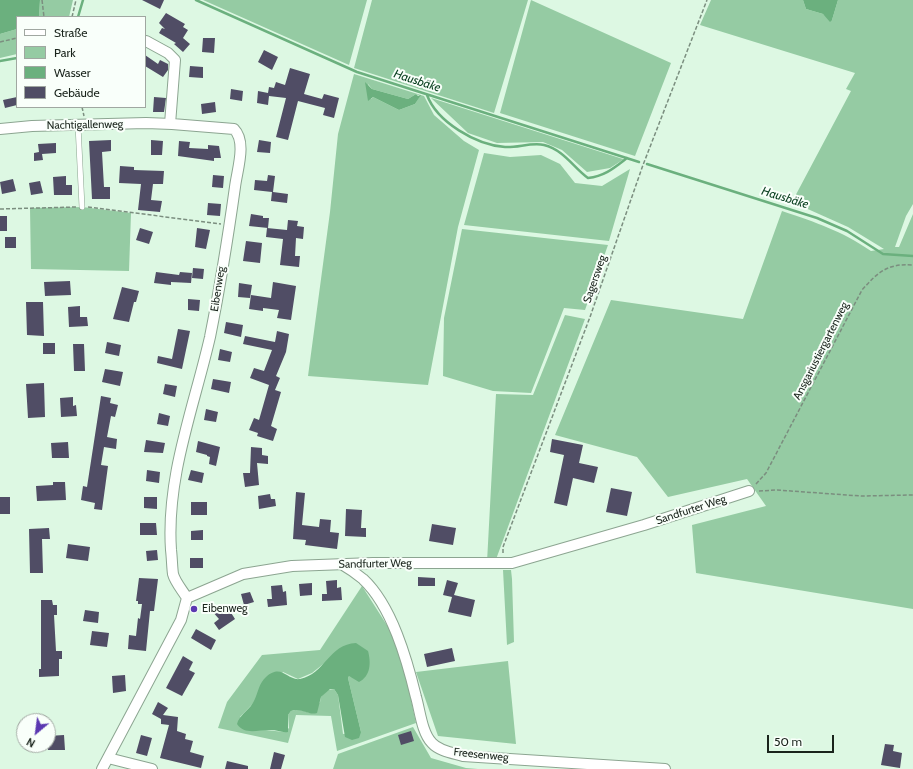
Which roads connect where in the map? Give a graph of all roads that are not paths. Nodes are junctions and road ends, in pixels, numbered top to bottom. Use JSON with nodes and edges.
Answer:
{"nodes":[{"id":1,"x":146,"y":41,"type":"dead end"},
{"id":2,"x":170,"y":124,"type":"junction"},
{"id":3,"x":78,"y":126,"type":"junction"},
{"id":4,"x":223,"y":127,"type":"joint"},
{"id":5,"x":0,"y":130,"type":"edge"},
{"id":6,"x":82,"y":207,"type":"road end"},
{"id":7,"x":749,"y":491,"type":"road end"},
{"id":8,"x":343,"y":565,"type":"junction"},
{"id":9,"x":187,"y":598,"type":"junction"},
{"id":10,"x":108,"y":758,"type":"junction"},
{"id":11,"x":102,"y":769,"type":"edge"},
{"id":12,"x":152,"y":769,"type":"edge"},
{"id":13,"x":666,"y":769,"type":"edge"}],
"edges":[{"from":1,"to":2,"type":"street"},
{"from":2,"to":3,"type":"street","name":"Nachtigallenweg"},
{"from":2,"to":4,"type":"street","name":"Nachtigallenweg"},
{"from":3,"to":5,"type":"street","name":"Nachtigallenweg"},
{"from":3,"to":6,"type":"lane"},
{"from":4,"to":9,"type":"street","name":"Eibenweg"},
{"from":7,"to":8,"type":"street","name":"Sandfurter Weg"},
{"from":8,"to":9,"type":"street","name":"Sandfurter Weg"},
{"from":8,"to":13,"type":"street","name":"Freesenweg"},
{"from":9,"to":10,"type":"street"},
{"from":10,"to":11,"type":"street"},
{"from":10,"to":12,"type":"street"}]}
